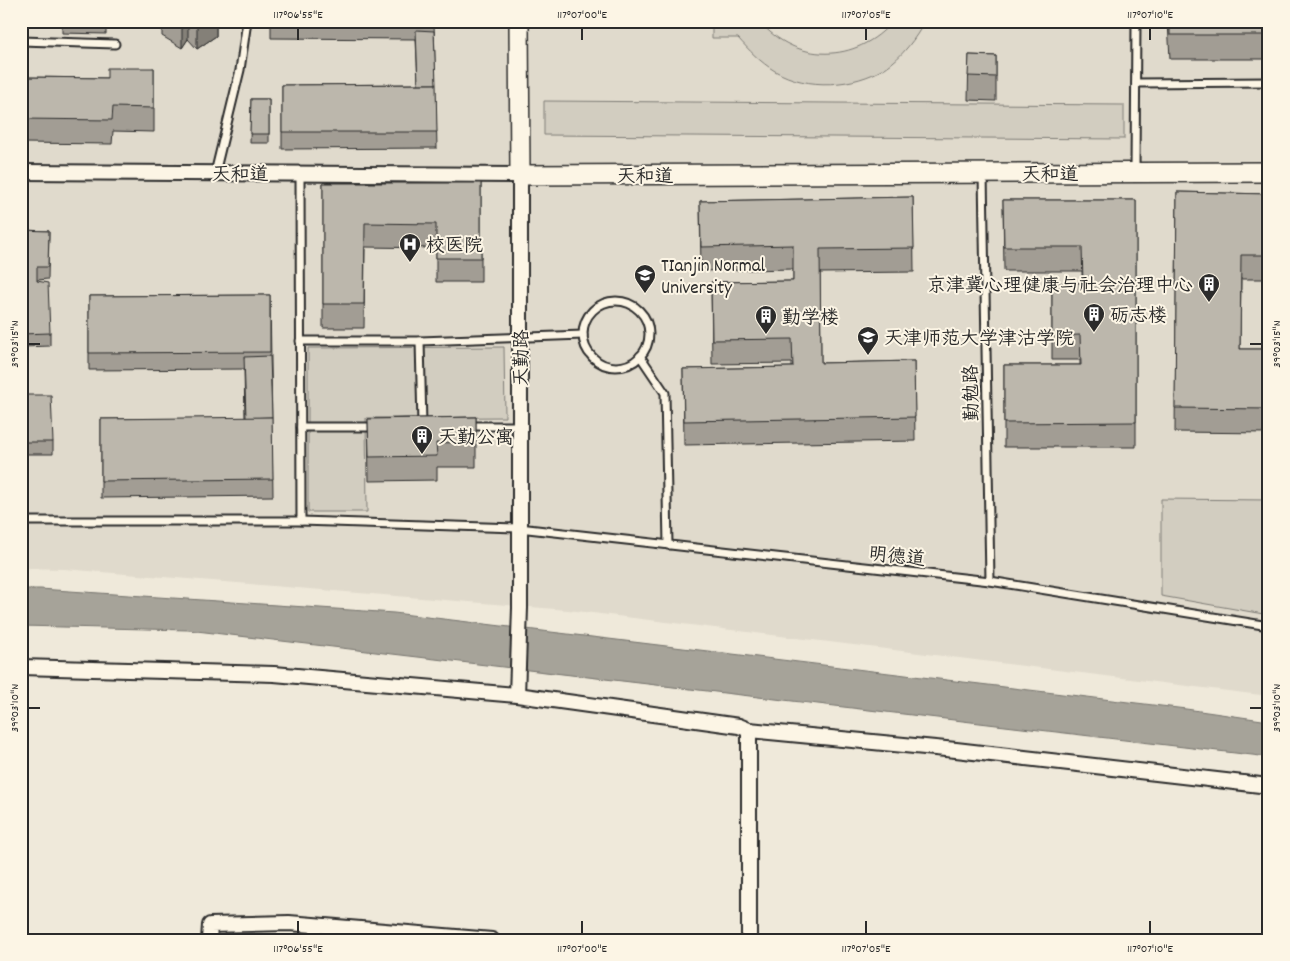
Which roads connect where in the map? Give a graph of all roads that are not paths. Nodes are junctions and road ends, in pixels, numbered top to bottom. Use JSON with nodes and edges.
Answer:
{"nodes":[{"id":1,"x":247,"y":21,"type":"edge"},
{"id":2,"x":519,"y":21,"type":"edge"},
{"id":3,"x":1136,"y":21,"type":"edge"},
{"id":4,"x":21,"y":41,"type":"edge"},
{"id":5,"x":115,"y":44,"type":"dead end"},
{"id":6,"x":1136,"y":82,"type":"junction"},
{"id":7,"x":1269,"y":82,"type":"edge"},
{"id":8,"x":21,"y":172,"type":"edge"},
{"id":9,"x":1269,"y":172,"type":"edge"},
{"id":10,"x":216,"y":173,"type":"junction"},
{"id":11,"x":1135,"y":173,"type":"junction"},
{"id":12,"x":300,"y":174,"type":"junction"},
{"id":13,"x":983,"y":174,"type":"junction"},
{"id":14,"x":520,"y":175,"type":"junction"},
{"id":15,"x":583,"y":335,"type":"junction"},
{"id":16,"x":520,"y":338,"type":"junction"},
{"id":17,"x":300,"y":341,"type":"junction"},
{"id":18,"x":420,"y":341,"type":"junction"},
{"id":19,"x":640,"y":356,"type":"junction"},
{"id":20,"x":412,"y":426,"type":"edge"},
{"id":21,"x":422,"y":426,"type":"junction"},
{"id":22,"x":431,"y":426,"type":"edge"},
{"id":23,"x":461,"y":426,"type":"edge"},
{"id":24,"x":520,"y":426,"type":"junction"},
{"id":25,"x":301,"y":427,"type":"junction"},
{"id":26,"x":384,"y":427,"type":"edge"},
{"id":27,"x":21,"y":521,"type":"edge"},
{"id":28,"x":301,"y":521,"type":"junction"},
{"id":29,"x":519,"y":528,"type":"junction"},
{"id":30,"x":668,"y":545,"type":"junction"},
{"id":31,"x":990,"y":581,"type":"junction"},
{"id":32,"x":1269,"y":626,"type":"edge"},
{"id":33,"x":21,"y":668,"type":"edge"},
{"id":34,"x":517,"y":695,"type":"junction"},
{"id":35,"x":749,"y":730,"type":"junction"},
{"id":36,"x":1269,"y":786,"type":"edge"},
{"id":37,"x":209,"y":940,"type":"edge"},
{"id":38,"x":492,"y":940,"type":"edge"},
{"id":39,"x":749,"y":940,"type":"edge"}],
"edges":[{"from":1,"to":10,"type":"lane"},
{"from":2,"to":14,"type":"street","name":"天勤路"},
{"from":3,"to":6,"type":"lane"},
{"from":4,"to":5,"type":"lane"},
{"from":6,"to":7,"type":"lane"},
{"from":6,"to":11,"type":"lane"},
{"from":8,"to":10,"type":"street","name":"天和道"},
{"from":9,"to":11,"type":"street","name":"天和道"},
{"from":10,"to":12,"type":"street","name":"天和道"},
{"from":11,"to":13,"type":"street","name":"天和道"},
{"from":12,"to":14,"type":"street","name":"天和道"},
{"from":12,"to":17,"type":"lane"},
{"from":13,"to":14,"type":"street","name":"天和道"},
{"from":13,"to":31,"type":"lane","name":"勤勉路"},
{"from":14,"to":16,"type":"street","name":"天勤路"},
{"from":15,"to":16,"type":"lane"},
{"from":15,"to":19,"type":"lane"},
{"from":15,"to":19,"type":"lane"},
{"from":16,"to":18,"type":"lane"},
{"from":16,"to":24,"type":"street","name":"天勤路"},
{"from":17,"to":18,"type":"lane"},
{"from":17,"to":25,"type":"lane"},
{"from":18,"to":21,"type":"lane"},
{"from":19,"to":30,"type":"lane"},
{"from":20,"to":21,"type":"lane"},
{"from":21,"to":22,"type":"lane"},
{"from":23,"to":24,"type":"lane"},
{"from":24,"to":29,"type":"street","name":"天勤路"},
{"from":25,"to":26,"type":"lane"},
{"from":25,"to":28,"type":"lane"},
{"from":27,"to":28,"type":"lane","name":"明德道"},
{"from":28,"to":29,"type":"lane","name":"明德道"},
{"from":29,"to":30,"type":"lane","name":"明德道"},
{"from":29,"to":34,"type":"street","name":"天勤路"},
{"from":30,"to":31,"type":"lane","name":"明德道"},
{"from":31,"to":32,"type":"lane","name":"明德道"},
{"from":33,"to":34,"type":"street"},
{"from":34,"to":35,"type":"street"},
{"from":35,"to":36,"type":"street"},
{"from":35,"to":39,"type":"street"},
{"from":37,"to":38,"type":"street"}]}
